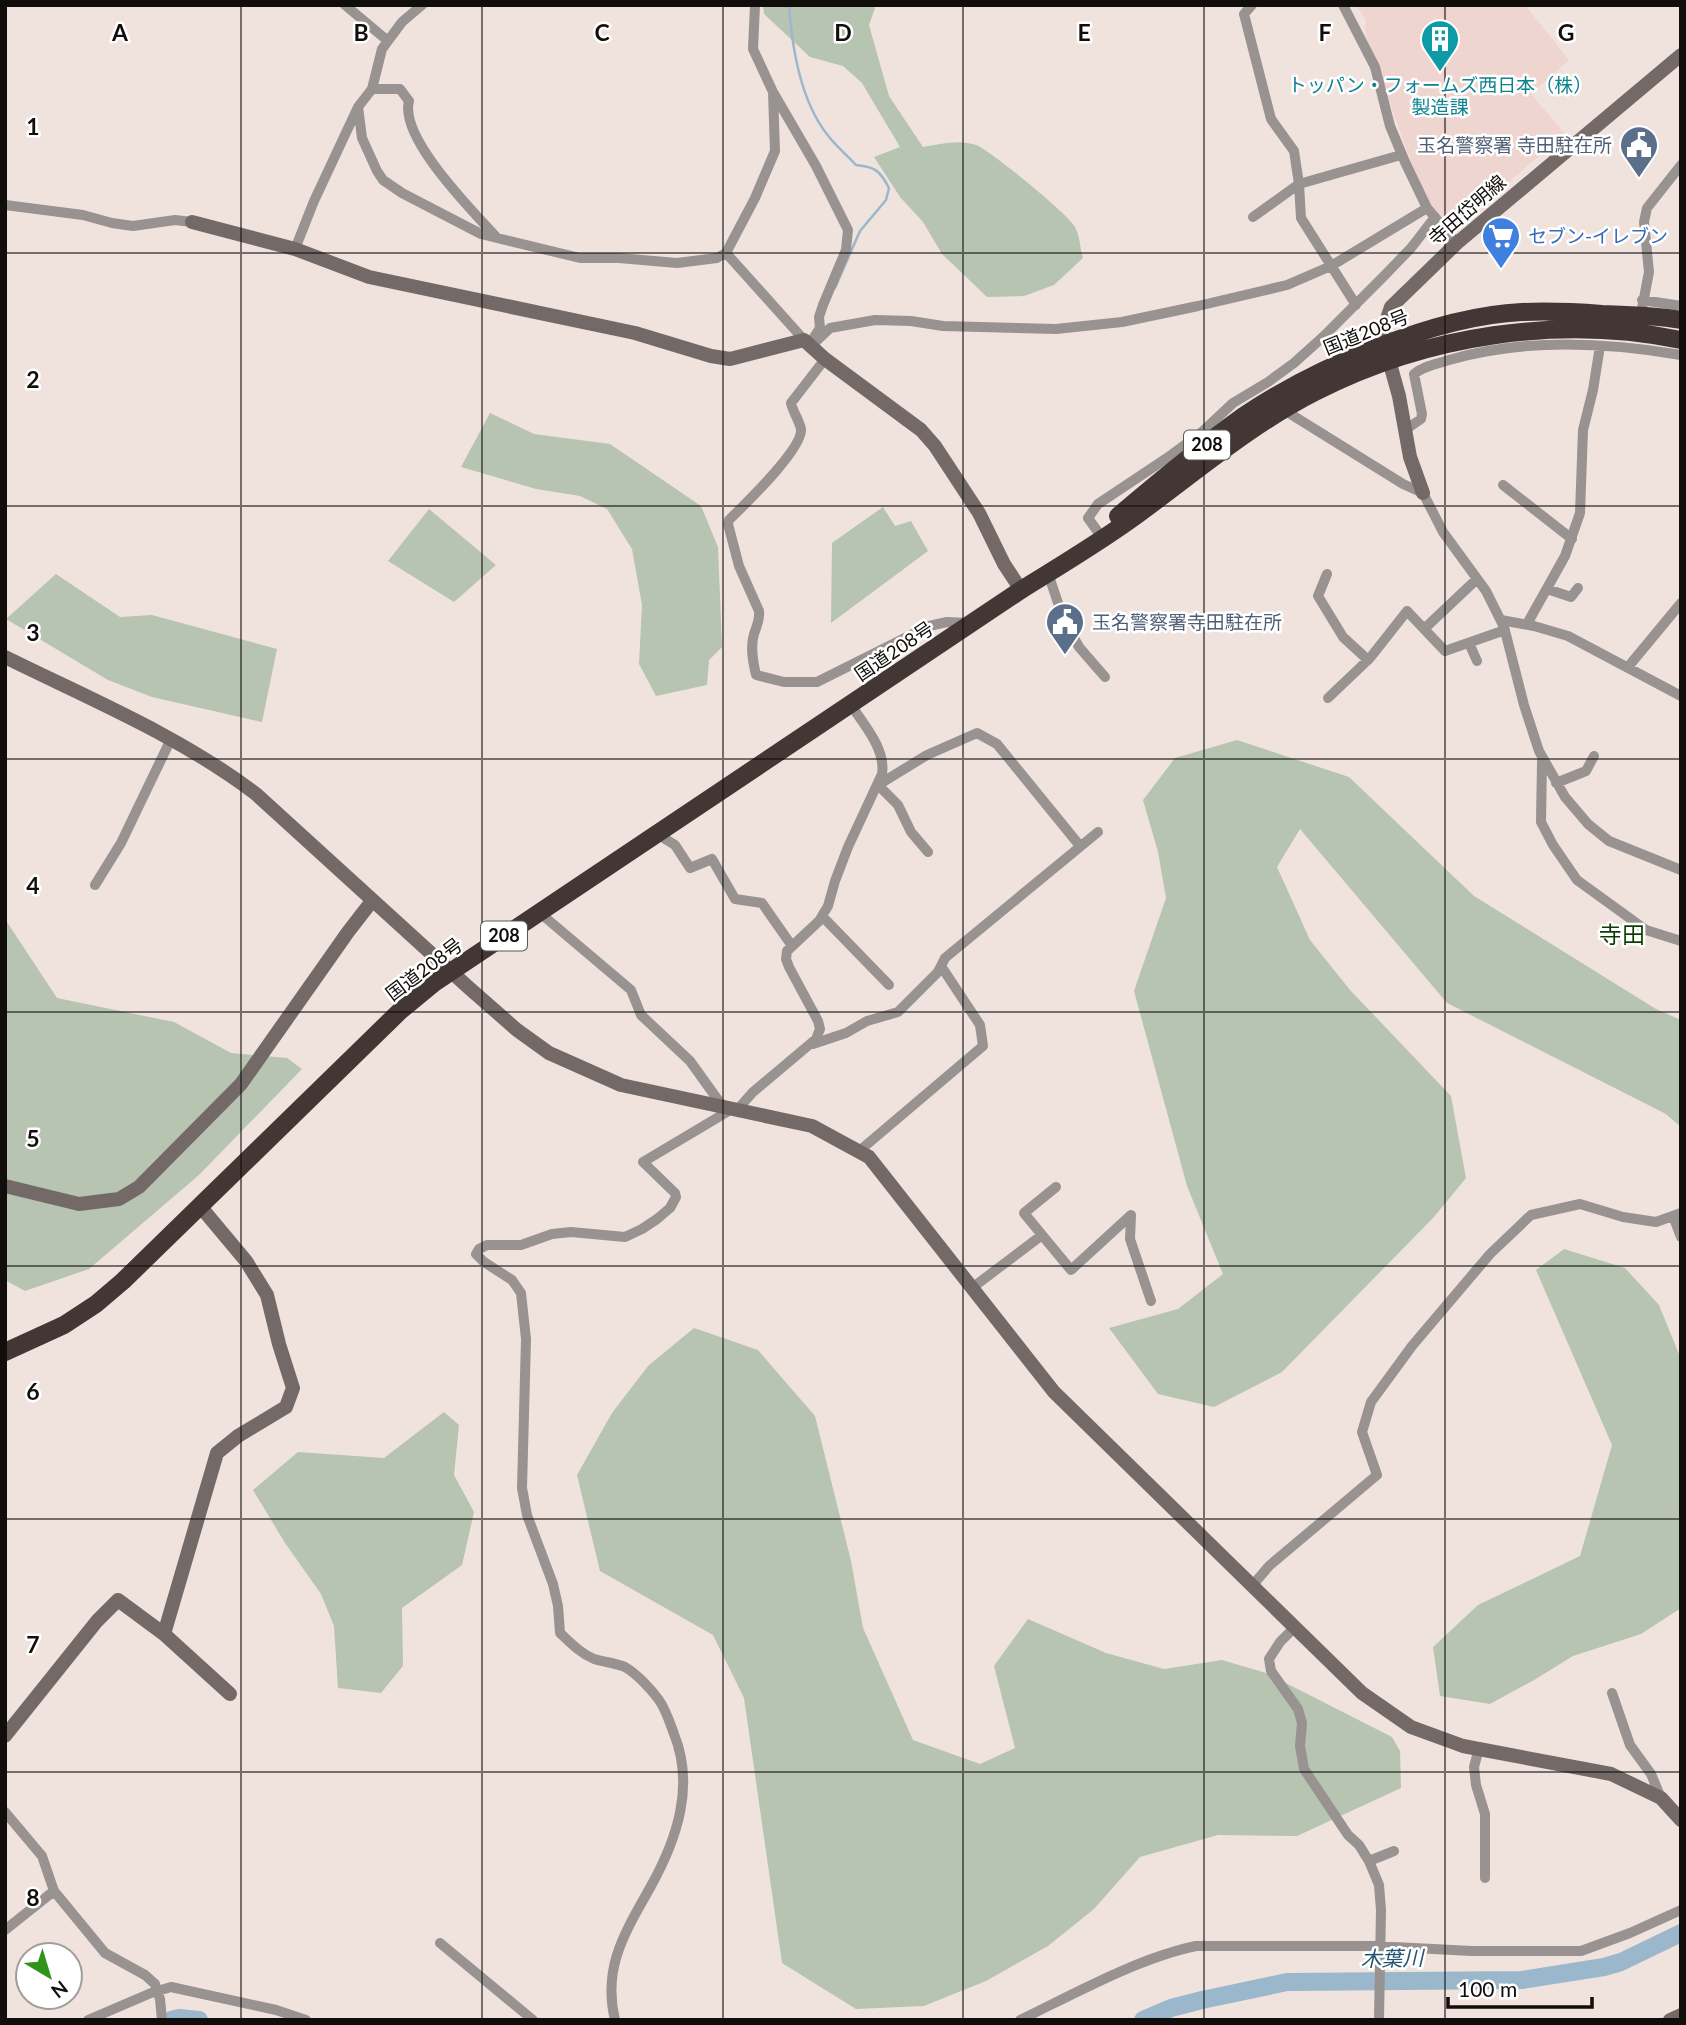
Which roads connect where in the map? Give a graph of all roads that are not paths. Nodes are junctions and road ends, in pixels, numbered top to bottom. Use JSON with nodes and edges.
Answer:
{"nodes":[{"id":1,"x":345,"y":5,"type":"edge"},
{"id":2,"x":422,"y":5,"type":"edge"},
{"id":3,"x":755,"y":5,"type":"edge"},
{"id":4,"x":1252,"y":5,"type":"edge"},
{"id":5,"x":1343,"y":5,"type":"edge"},
{"id":6,"x":388,"y":41,"type":"junction"},
{"id":7,"x":1681,"y":55,"type":"edge"},
{"id":8,"x":372,"y":89,"type":"junction"},
{"id":9,"x":773,"y":92,"type":"junction"},
{"id":10,"x":358,"y":107,"type":"junction"},
{"id":11,"x":1401,"y":155,"type":"junction"},
{"id":12,"x":1681,"y":165,"type":"edge"},
{"id":13,"x":1299,"y":184,"type":"junction"},
{"id":14,"x":5,"y":205,"type":"edge"},
{"id":15,"x":1427,"y":208,"type":"junction"},
{"id":16,"x":1253,"y":217,"type":"dead end"},
{"id":17,"x":1435,"y":217,"type":"junction"},
{"id":18,"x":189,"y":226,"type":"joint"},
{"id":19,"x":498,"y":238,"type":"junction"},
{"id":20,"x":1457,"y":243,"type":"junction"},
{"id":21,"x":295,"y":249,"type":"junction"},
{"id":22,"x":726,"y":253,"type":"junction"},
{"id":23,"x":1331,"y":266,"type":"junction"},
{"id":24,"x":1356,"y":304,"type":"junction"},
{"id":25,"x":1681,"y":306,"type":"edge"},
{"id":26,"x":1681,"y":320,"type":"edge"},
{"id":27,"x":1639,"y":324,"type":"junction"},
{"id":28,"x":1681,"y":340,"type":"edge"},
{"id":29,"x":808,"y":344,"type":"junction"},
{"id":30,"x":1600,"y":346,"type":"junction"},
{"id":31,"x":1387,"y":354,"type":"junction"},
{"id":32,"x":1681,"y":355,"type":"edge"},
{"id":33,"x":825,"y":359,"type":"junction"},
{"id":34,"x":1238,"y":410,"type":"junction"},
{"id":35,"x":1284,"y":410,"type":"junction"},
{"id":36,"x":1405,"y":430,"type":"junction"},
{"id":37,"x":1503,"y":485,"type":"dead end"},
{"id":38,"x":1423,"y":494,"type":"junction"},
{"id":39,"x":1572,"y":539,"type":"junction"},
{"id":40,"x":1048,"y":573,"type":"junction"},
{"id":41,"x":1327,"y":574,"type":"dead end"},
{"id":42,"x":1478,"y":579,"type":"junction"},
{"id":43,"x":1578,"y":588,"type":"dead end"},
{"id":44,"x":1021,"y":590,"type":"junction"},
{"id":45,"x":1546,"y":590,"type":"junction"},
{"id":46,"x":1681,"y":603,"type":"edge"},
{"id":47,"x":972,"y":623,"type":"junction"},
{"id":48,"x":1527,"y":624,"type":"junction"},
{"id":49,"x":1503,"y":625,"type":"junction"},
{"id":50,"x":1424,"y":629,"type":"junction"},
{"id":51,"x":1469,"y":643,"type":"junction"},
{"id":52,"x":5,"y":657,"type":"edge"},
{"id":53,"x":1368,"y":660,"type":"junction"},
{"id":54,"x":1477,"y":661,"type":"dead end"},
{"id":55,"x":1628,"y":667,"type":"junction"},
{"id":56,"x":1105,"y":677,"type":"dead end"},
{"id":57,"x":1681,"y":696,"type":"edge"},
{"id":58,"x":1328,"y":698,"type":"dead end"},
{"id":59,"x":851,"y":705,"type":"junction"},
{"id":60,"x":171,"y":739,"type":"junction"},
{"id":61,"x":1594,"y":756,"type":"dead end"},
{"id":62,"x":1542,"y":757,"type":"junction"},
{"id":63,"x":1556,"y":783,"type":"junction"},
{"id":64,"x":878,"y":785,"type":"junction"},
{"id":65,"x":1098,"y":832,"type":"dead end"},
{"id":66,"x":657,"y":834,"type":"junction"},
{"id":67,"x":1080,"y":846,"type":"junction"},
{"id":68,"x":928,"y":852,"type":"dead end"},
{"id":69,"x":1681,"y":870,"type":"edge"},
{"id":70,"x":94,"y":886,"type":"dead end"},
{"id":71,"x":372,"y":901,"type":"junction"},
{"id":72,"x":540,"y":913,"type":"junction"},
{"id":73,"x":822,"y":916,"type":"junction"},
{"id":74,"x":1681,"y":941,"type":"edge"},
{"id":75,"x":792,"y":946,"type":"junction"},
{"id":76,"x":941,"y":966,"type":"junction"},
{"id":77,"x":889,"y":985,"type":"dead end"},
{"id":78,"x":809,"y":1045,"type":"junction"},
{"id":79,"x":731,"y":1109,"type":"junction"},
{"id":80,"x":858,"y":1152,"type":"junction"},
{"id":81,"x":5,"y":1186,"type":"edge"},
{"id":82,"x":1056,"y":1187,"type":"dead end"},
{"id":83,"x":200,"y":1206,"type":"junction"},
{"id":84,"x":1677,"y":1214,"type":"edge"},
{"id":85,"x":1042,"y":1235,"type":"junction"},
{"id":86,"x":1681,"y":1237,"type":"edge"},
{"id":87,"x":972,"y":1288,"type":"junction"},
{"id":88,"x":1151,"y":1301,"type":"dead end"},
{"id":89,"x":5,"y":1352,"type":"edge"},
{"id":90,"x":1252,"y":1586,"type":"junction"},
{"id":91,"x":1295,"y":1627,"type":"junction"},
{"id":92,"x":164,"y":1634,"type":"junction"},
{"id":93,"x":1612,"y":1693,"type":"dead end"},
{"id":94,"x":230,"y":1694,"type":"dead end"},
{"id":95,"x":5,"y":1736,"type":"edge"},
{"id":96,"x":1479,"y":1748,"type":"junction"},
{"id":97,"x":1661,"y":1798,"type":"junction"},
{"id":98,"x":5,"y":1812,"type":"edge"},
{"id":99,"x":1681,"y":1819,"type":"edge"},
{"id":100,"x":1394,"y":1851,"type":"dead end"},
{"id":101,"x":1369,"y":1861,"type":"junction"},
{"id":102,"x":1485,"y":1878,"type":"dead end"},
{"id":103,"x":54,"y":1891,"type":"junction"},
{"id":104,"x":1681,"y":1910,"type":"edge"},
{"id":105,"x":5,"y":1930,"type":"edge"},
{"id":106,"x":440,"y":1943,"type":"dead end"},
{"id":107,"x":1380,"y":1946,"type":"junction"},
{"id":108,"x":159,"y":1995,"type":"junction"},
{"id":109,"x":1681,"y":2015,"type":"edge"},
{"id":110,"x":88,"y":2020,"type":"edge"},
{"id":111,"x":162,"y":2020,"type":"edge"},
{"id":112,"x":306,"y":2020,"type":"edge"},
{"id":113,"x":533,"y":2020,"type":"edge"},
{"id":114,"x":615,"y":2020,"type":"edge"},
{"id":115,"x":1020,"y":2020,"type":"edge"},
{"id":116,"x":1379,"y":2020,"type":"edge"},
{"id":117,"x":1670,"y":2020,"type":"edge"}],
"edges":[{"from":1,"to":6,"type":"street"},
{"from":2,"to":6,"type":"street"},
{"from":3,"to":9,"type":"street"},
{"from":4,"to":13,"type":"street"},
{"from":5,"to":11,"type":"street"},
{"from":6,"to":8,"type":"street"},
{"from":7,"to":20,"type":"street","name":"寺田岱明線"},
{"from":8,"to":10,"type":"street"},
{"from":8,"to":19,"type":"street"},
{"from":9,"to":22,"type":"street"},
{"from":9,"to":29,"type":"street"},
{"from":10,"to":19,"type":"street"},
{"from":10,"to":21,"type":"street"},
{"from":11,"to":13,"type":"street"},
{"from":11,"to":15,"type":"street"},
{"from":12,"to":27,"type":"street"},
{"from":13,"to":16,"type":"street"},
{"from":13,"to":23,"type":"street"},
{"from":14,"to":18,"type":"street"},
{"from":15,"to":17,"type":"street"},
{"from":15,"to":23,"type":"street"},
{"from":17,"to":20,"type":"street"},
{"from":17,"to":24,"type":"street"},
{"from":18,"to":21,"type":"street"},
{"from":19,"to":22,"type":"street"},
{"from":20,"to":31,"type":"street","name":"寺田岱明線"},
{"from":21,"to":29,"type":"street"},
{"from":22,"to":29,"type":"street"},
{"from":23,"to":24,"type":"street"},
{"from":23,"to":29,"type":"street"},
{"from":24,"to":34,"type":"street"},
{"from":25,"to":27,"type":"street"},
{"from":26,"to":27,"type":"highway","name":"国道208号","number":"208"},
{"from":27,"to":28,"type":"highway","name":"国道208号","number":"208"},
{"from":27,"to":30,"type":"street"},
{"from":27,"to":31,"type":"highway","name":"国道208号","number":"208"},
{"from":27,"to":32,"type":"street"},
{"from":29,"to":33,"type":"street"},
{"from":30,"to":36,"type":"street"},
{"from":30,"to":39,"type":"street"},
{"from":31,"to":34,"type":"highway","name":"国道208号","number":"208"},
{"from":31,"to":35,"type":"highway","name":"国道208号","number":"208"},
{"from":31,"to":36,"type":"street"},
{"from":33,"to":44,"type":"street"},
{"from":33,"to":47,"type":"street"},
{"from":34,"to":40,"type":"highway","name":"国道208号","number":"208"},
{"from":35,"to":38,"type":"street"},
{"from":35,"to":40,"type":"highway","name":"国道208号","number":"208"},
{"from":36,"to":38,"type":"street"},
{"from":37,"to":39,"type":"street"},
{"from":38,"to":42,"type":"street"},
{"from":39,"to":45,"type":"street"},
{"from":40,"to":44,"type":"highway","name":"国道208号","number":"208"},
{"from":40,"to":56,"type":"street"},
{"from":41,"to":53,"type":"street"},
{"from":42,"to":49,"type":"street"},
{"from":42,"to":50,"type":"street"},
{"from":43,"to":45,"type":"street"},
{"from":44,"to":47,"type":"highway","name":"国道208号","number":"208"},
{"from":45,"to":48,"type":"street"},
{"from":46,"to":55,"type":"street"},
{"from":47,"to":59,"type":"highway","name":"国道208号","number":"208"},
{"from":48,"to":49,"type":"street"},
{"from":48,"to":55,"type":"street"},
{"from":49,"to":51,"type":"street"},
{"from":49,"to":62,"type":"street"},
{"from":50,"to":51,"type":"street"},
{"from":50,"to":53,"type":"street"},
{"from":51,"to":54,"type":"street"},
{"from":52,"to":60,"type":"street"},
{"from":53,"to":58,"type":"street"},
{"from":55,"to":57,"type":"street"},
{"from":59,"to":64,"type":"street"},
{"from":59,"to":66,"type":"highway","name":"国道208号","number":"208"},
{"from":60,"to":70,"type":"street"},
{"from":60,"to":71,"type":"street"},
{"from":61,"to":63,"type":"street"},
{"from":62,"to":63,"type":"street"},
{"from":62,"to":74,"type":"street"},
{"from":63,"to":69,"type":"street"},
{"from":64,"to":67,"type":"street"},
{"from":64,"to":68,"type":"street"},
{"from":64,"to":73,"type":"street"},
{"from":65,"to":67,"type":"street"},
{"from":66,"to":72,"type":"highway","name":"国道208号","number":"208"},
{"from":66,"to":75,"type":"street"},
{"from":67,"to":76,"type":"street"},
{"from":71,"to":79,"type":"street"},
{"from":71,"to":81,"type":"street"},
{"from":72,"to":79,"type":"street"},
{"from":72,"to":83,"type":"highway","name":"国道208号","number":"208"},
{"from":73,"to":75,"type":"street"},
{"from":73,"to":77,"type":"street"},
{"from":75,"to":78,"type":"street"},
{"from":76,"to":78,"type":"street"},
{"from":76,"to":80,"type":"street"},
{"from":78,"to":79,"type":"street"},
{"from":79,"to":80,"type":"street"},
{"from":79,"to":114,"type":"street"},
{"from":80,"to":87,"type":"street"},
{"from":82,"to":85,"type":"street"},
{"from":83,"to":89,"type":"highway","name":"国道208号","number":"208"},
{"from":83,"to":92,"type":"street"},
{"from":84,"to":86,"type":"street"},
{"from":84,"to":90,"type":"street"},
{"from":85,"to":87,"type":"street"},
{"from":85,"to":88,"type":"street"},
{"from":87,"to":90,"type":"street"},
{"from":90,"to":91,"type":"street"},
{"from":91,"to":96,"type":"street"},
{"from":91,"to":101,"type":"street"},
{"from":92,"to":94,"type":"street"},
{"from":92,"to":95,"type":"street"},
{"from":93,"to":97,"type":"street"},
{"from":96,"to":97,"type":"street"},
{"from":96,"to":102,"type":"street"},
{"from":97,"to":99,"type":"street"},
{"from":98,"to":103,"type":"street"},
{"from":100,"to":101,"type":"street"},
{"from":101,"to":107,"type":"street"},
{"from":103,"to":105,"type":"street"},
{"from":103,"to":108,"type":"street"},
{"from":104,"to":107,"type":"street"},
{"from":106,"to":113,"type":"street"},
{"from":107,"to":115,"type":"street"},
{"from":107,"to":116,"type":"street"},
{"from":108,"to":110,"type":"street"},
{"from":108,"to":111,"type":"street"},
{"from":108,"to":112,"type":"street"},
{"from":109,"to":117,"type":"street"}]}
